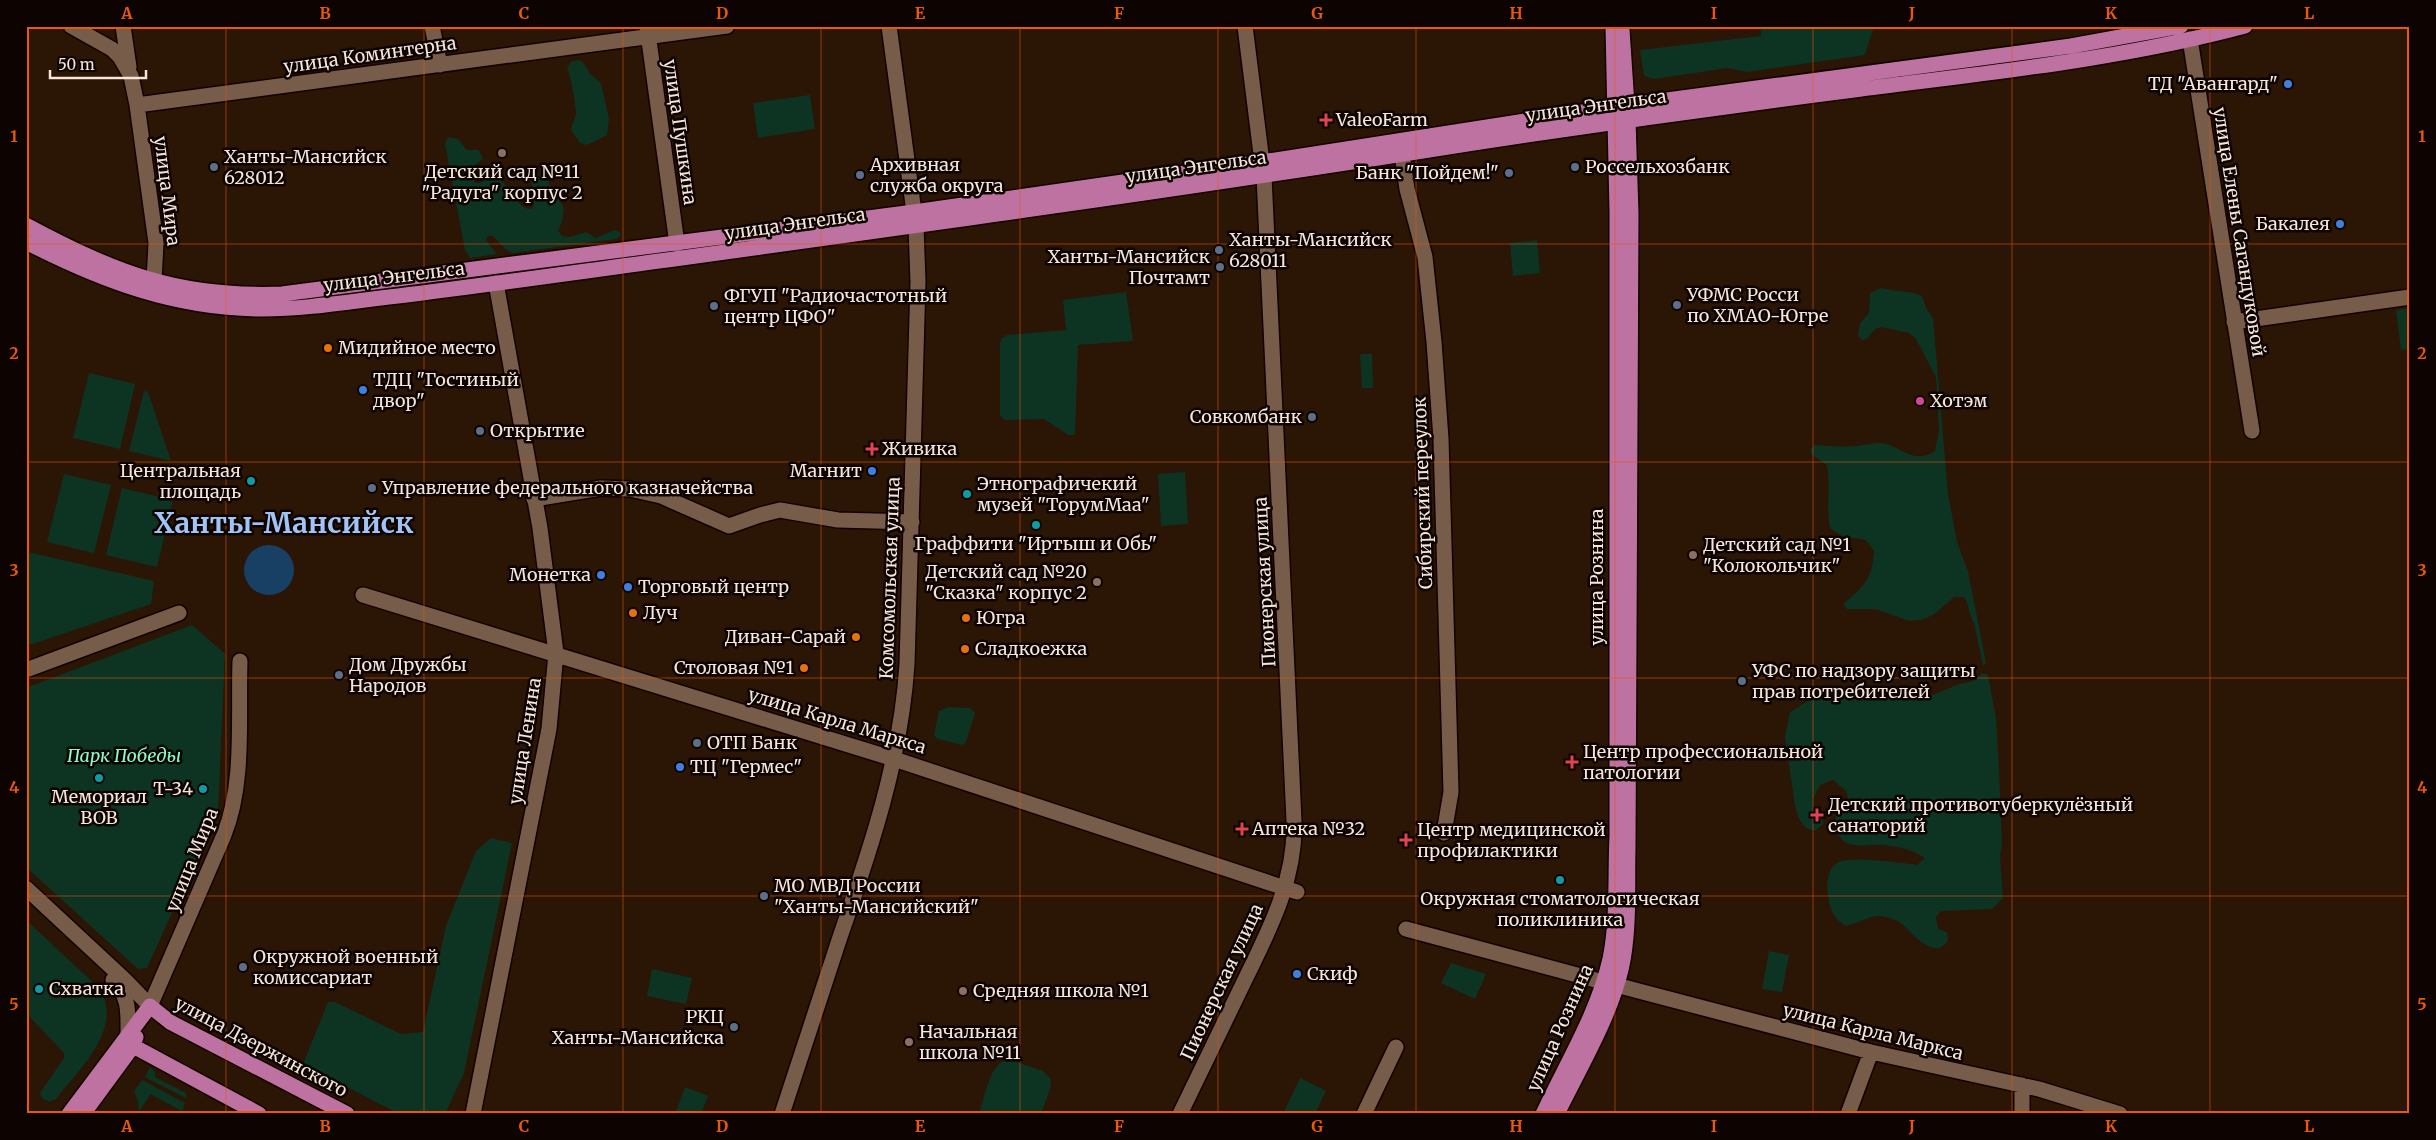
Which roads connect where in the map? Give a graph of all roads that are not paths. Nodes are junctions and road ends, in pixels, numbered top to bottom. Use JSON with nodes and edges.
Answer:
{"nodes":[{"id":1,"x":71,"y":26,"type":"edge"},
{"id":2,"x":123,"y":26,"type":"edge"},
{"id":3,"x":432,"y":26,"type":"edge"},
{"id":4,"x":727,"y":26,"type":"edge"},
{"id":5,"x":890,"y":26,"type":"edge"},
{"id":6,"x":1245,"y":26,"type":"edge"},
{"id":7,"x":1613,"y":26,"type":"edge"},
{"id":8,"x":1621,"y":26,"type":"edge"},
{"id":9,"x":2181,"y":26,"type":"edge"},
{"id":10,"x":2245,"y":26,"type":"edge"},
{"id":11,"x":2224,"y":29,"type":"edge"},
{"id":12,"x":648,"y":31,"type":"edge"},
{"id":13,"x":2189,"y":33,"type":"edge"},
{"id":14,"x":100,"y":41,"type":"junction"},
{"id":15,"x":2072,"y":53,"type":"junction"},
{"id":16,"x":440,"y":65,"type":"junction"},
{"id":17,"x":130,"y":76,"type":"junction"},
{"id":18,"x":137,"y":105,"type":"junction"},
{"id":19,"x":1622,"y":114,"type":"junction"},
{"id":20,"x":1402,"y":154,"type":"junction"},
{"id":21,"x":1263,"y":169,"type":"junction"},
{"id":22,"x":26,"y":215,"type":"edge"},
{"id":23,"x":915,"y":219,"type":"junction"},
{"id":24,"x":26,"y":224,"type":"edge"},
{"id":25,"x":26,"y":242,"type":"edge"},
{"id":26,"x":676,"y":244,"type":"junction"},
{"id":27,"x":75,"y":251,"type":"junction"},
{"id":28,"x":493,"y":268,"type":"junction"},
{"id":29,"x":496,"y":284,"type":"junction"},
{"id":30,"x":152,"y":288,"type":"junction"},
{"id":31,"x":2410,"y":297,"type":"edge"},
{"id":32,"x":2234,"y":322,"type":"junction"},
{"id":33,"x":2252,"y":431,"type":"dead end"},
{"id":34,"x":534,"y":499,"type":"junction"},
{"id":35,"x":912,"y":522,"type":"junction"},
{"id":36,"x":364,"y":595,"type":"dead end"},
{"id":37,"x":179,"y":613,"type":"dead end"},
{"id":38,"x":556,"y":653,"type":"junction"},
{"id":39,"x":240,"y":661,"type":"dead end"},
{"id":40,"x":26,"y":670,"type":"edge"},
{"id":41,"x":894,"y":758,"type":"junction"},
{"id":42,"x":1444,"y":833,"type":"dead end"},
{"id":43,"x":26,"y":888,"type":"edge"},
{"id":44,"x":1291,"y":890,"type":"junction"},
{"id":45,"x":26,"y":899,"type":"edge"},
{"id":46,"x":1406,"y":929,"type":"dead end"},
{"id":47,"x":1610,"y":983,"type":"junction"},
{"id":48,"x":150,"y":1006,"type":"junction"},
{"id":49,"x":130,"y":1040,"type":"junction"},
{"id":50,"x":1396,"y":1047,"type":"dead end"},
{"id":51,"x":1871,"y":1052,"type":"junction"},
{"id":52,"x":2022,"y":1085,"type":"junction"},
{"id":53,"x":69,"y":1114,"type":"edge"},
{"id":54,"x":83,"y":1114,"type":"edge"},
{"id":55,"x":259,"y":1114,"type":"edge"},
{"id":56,"x":347,"y":1114,"type":"edge"},
{"id":57,"x":473,"y":1114,"type":"edge"},
{"id":58,"x":782,"y":1114,"type":"edge"},
{"id":59,"x":1180,"y":1114,"type":"edge"},
{"id":60,"x":1364,"y":1114,"type":"edge"},
{"id":61,"x":1542,"y":1114,"type":"edge"},
{"id":62,"x":1557,"y":1114,"type":"edge"},
{"id":63,"x":1848,"y":1114,"type":"edge"},
{"id":64,"x":2022,"y":1114,"type":"edge"},
{"id":65,"x":2120,"y":1114,"type":"edge"}],
"edges":[{"from":1,"to":14,"type":"street"},
{"from":2,"to":14,"type":"street"},
{"from":2,"to":17,"type":"street"},
{"from":3,"to":16,"type":"street"},
{"from":4,"to":12,"type":"street","name":"улица Коминтерна"},
{"from":5,"to":23,"type":"street","name":"Комсомольская улица"},
{"from":6,"to":21,"type":"street","name":"Пионерская улица"},
{"from":7,"to":19,"type":"main road","name":"улица Рознина"},
{"from":8,"to":19,"type":"main road","name":"улица Рознина"},
{"from":9,"to":15,"type":"main road","name":"улица Энгельса"},
{"from":10,"to":11,"type":"main road","name":"улица Энгельса"},
{"from":11,"to":13,"type":"main road","name":"улица Энгельса"},
{"from":12,"to":16,"type":"street","name":"улица Коминтерна"},
{"from":12,"to":26,"type":"street","name":"улица Пушкина"},
{"from":13,"to":15,"type":"main road","name":"улица Энгельса"},
{"from":13,"to":32,"type":"street","name":"улица Елены Сагандуковой"},
{"from":14,"to":17,"type":"street"},
{"from":15,"to":19,"type":"main road","name":"улица Энгельса"},
{"from":16,"to":18,"type":"street","name":"улица Коминтерна"},
{"from":17,"to":18,"type":"street","name":"улица Мира"},
{"from":18,"to":30,"type":"street","name":"улица Мира"},
{"from":19,"to":20,"type":"main road","name":"улица Энгельса"},
{"from":19,"to":21,"type":"main road","name":"улица Энгельса"},
{"from":19,"to":47,"type":"main road","name":"улица Рознина"},
{"from":20,"to":21,"type":"main road","name":"улица Энгельса"},
{"from":20,"to":42,"type":"street","name":"Сибирский переулок"},
{"from":21,"to":23,"type":"main road","name":"улица Энгельса"},
{"from":21,"to":44,"type":"street","name":"Пионерская улица"},
{"from":22,"to":27,"type":"main road"},
{"from":23,"to":26,"type":"main road","name":"улица Энгельса"},
{"from":23,"to":29,"type":"main road","name":"улица Энгельса"},
{"from":23,"to":35,"type":"street","name":"Комсомольская улица"},
{"from":24,"to":27,"type":"main road"},
{"from":25,"to":30,"type":"main road"},
{"from":26,"to":28,"type":"main road","name":"улица Энгельса"},
{"from":27,"to":30,"type":"main road"},
{"from":28,"to":29,"type":"main road"},
{"from":28,"to":30,"type":"main road","name":"улица Энгельса"},
{"from":29,"to":30,"type":"main road","name":"улица Энгельса"},
{"from":29,"to":34,"type":"street","name":"улица Ленина"},
{"from":31,"to":32,"type":"street"},
{"from":32,"to":33,"type":"street","name":"улица Елены Сагандуковой"},
{"from":34,"to":35,"type":"street"},
{"from":34,"to":38,"type":"street","name":"улица Ленина"},
{"from":35,"to":41,"type":"street","name":"Комсомольская улица"},
{"from":36,"to":38,"type":"street","name":"улица Карла Маркса"},
{"from":37,"to":40,"type":"street"},
{"from":38,"to":41,"type":"street","name":"улица Карла Маркса"},
{"from":38,"to":57,"type":"street","name":"улица Ленина"},
{"from":39,"to":48,"type":"street","name":"улица Мира"},
{"from":41,"to":44,"type":"street","name":"улица Карла Маркса"},
{"from":41,"to":58,"type":"street","name":"Комсомольская улица"},
{"from":43,"to":48,"type":"street","name":"улица Дзержинского"},
{"from":44,"to":59,"type":"street","name":"Пионерская улица"},
{"from":45,"to":49,"type":"street"},
{"from":46,"to":47,"type":"street","name":"улица Карла Маркса"},
{"from":47,"to":51,"type":"street","name":"улица Карла Маркса"},
{"from":47,"to":61,"type":"main road","name":"улица Рознина"},
{"from":47,"to":62,"type":"main road","name":"улица Рознина"},
{"from":48,"to":49,"type":"main road","name":"улица Мира"},
{"from":48,"to":56,"type":"main road","name":"улица Дзержинского"},
{"from":49,"to":53,"type":"main road","name":"улица Мира"},
{"from":49,"to":54,"type":"main road","name":"улица Мира"},
{"from":49,"to":55,"type":"main road"},
{"from":50,"to":60,"type":"street"},
{"from":51,"to":52,"type":"street","name":"улица Карла Маркса"},
{"from":51,"to":63,"type":"street"},
{"from":52,"to":64,"type":"street"},
{"from":52,"to":65,"type":"street","name":"улица Карла Маркса"}]}
